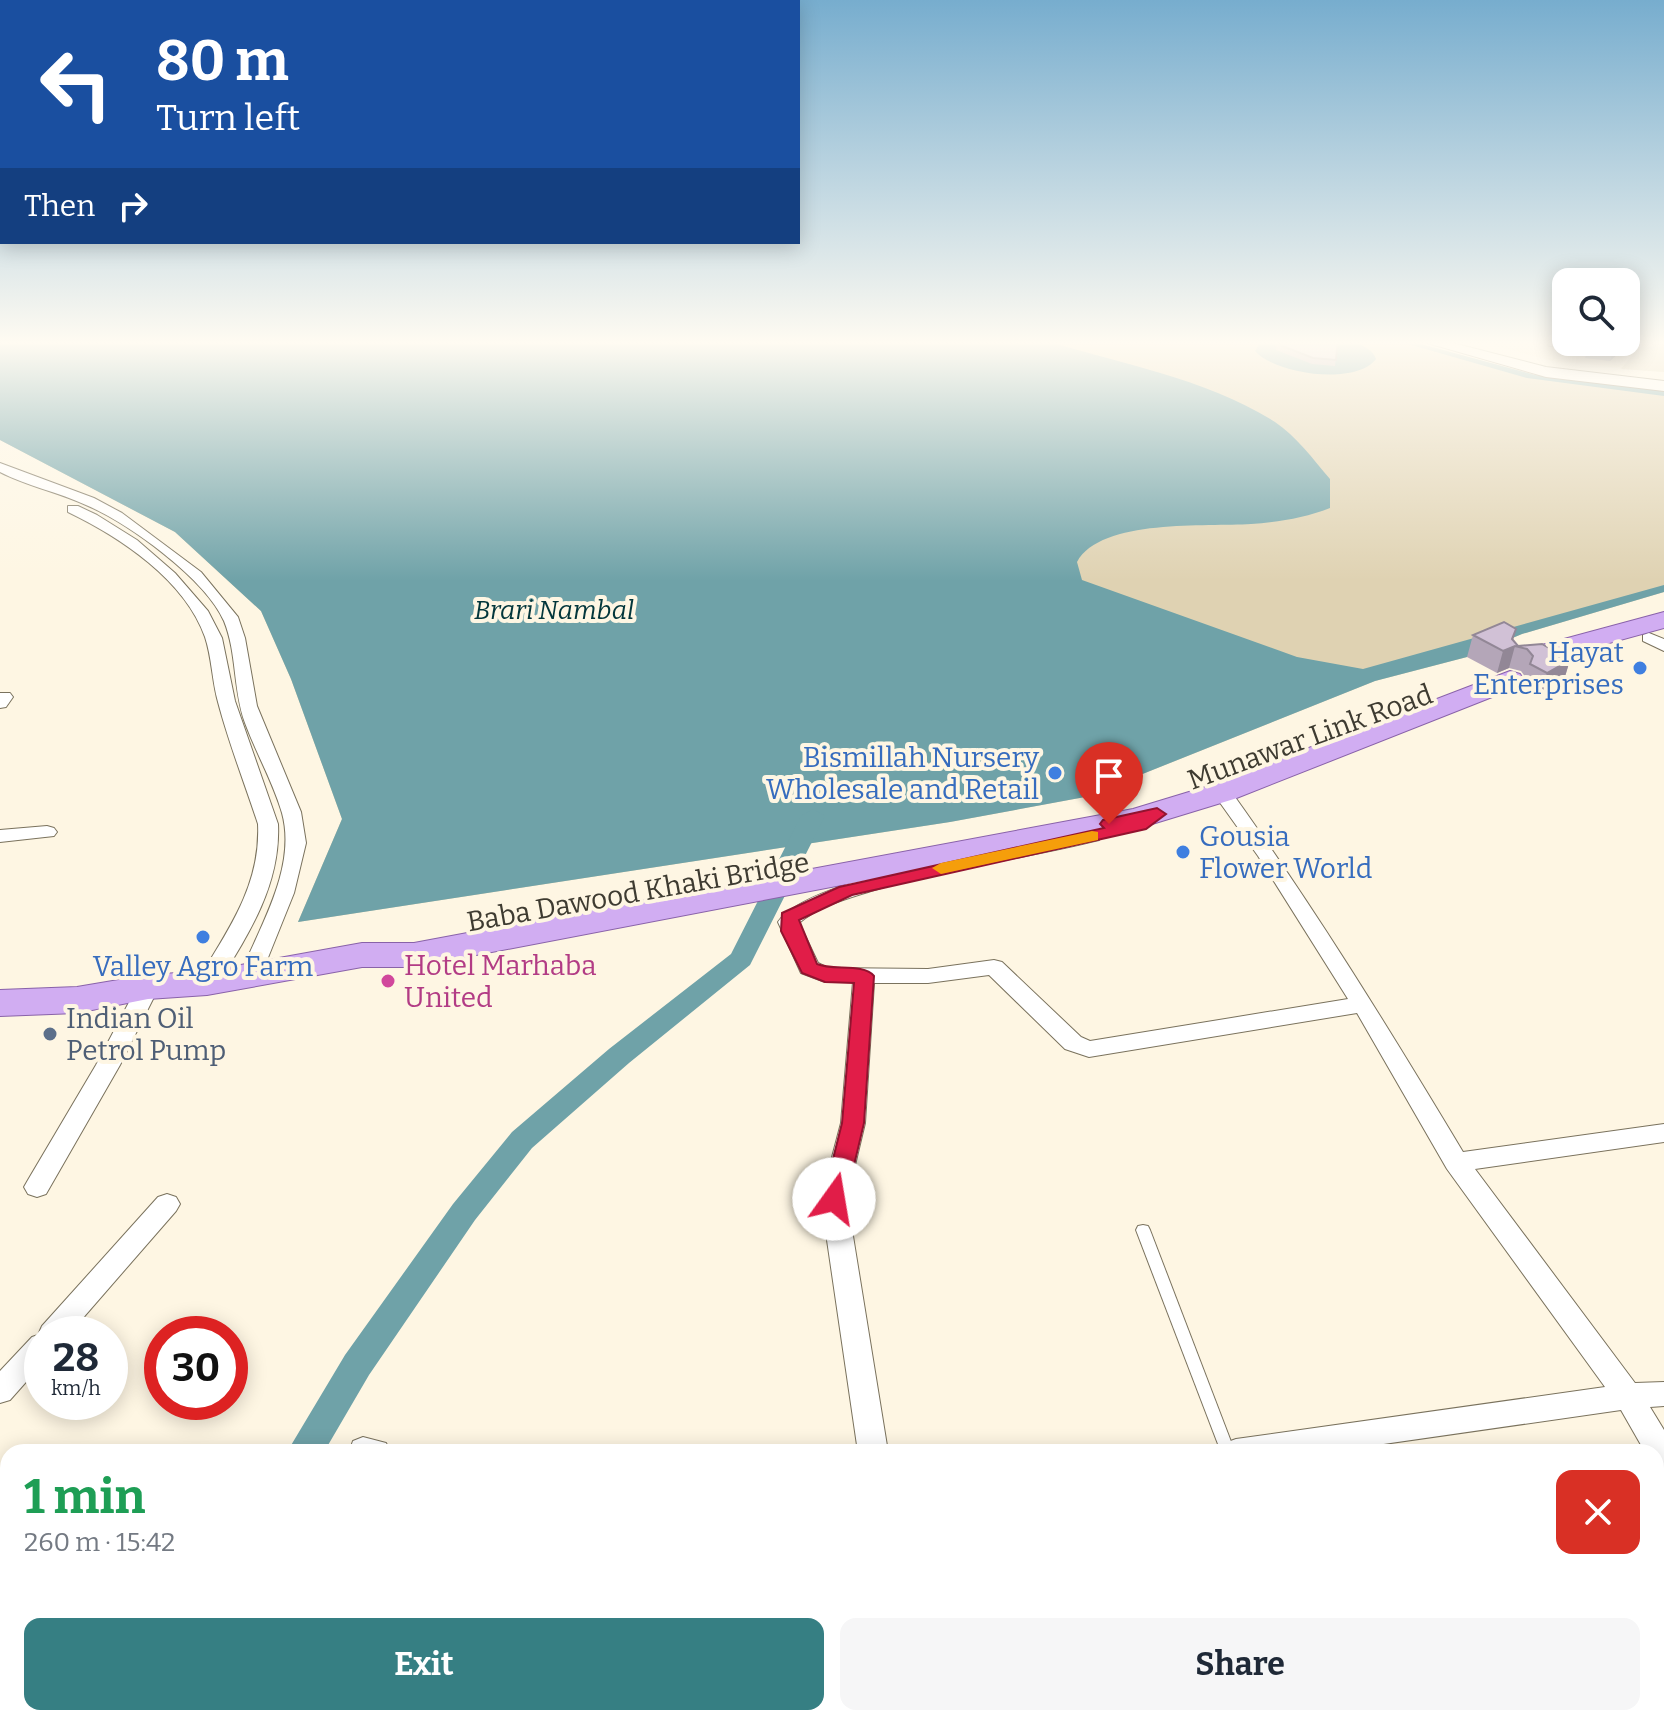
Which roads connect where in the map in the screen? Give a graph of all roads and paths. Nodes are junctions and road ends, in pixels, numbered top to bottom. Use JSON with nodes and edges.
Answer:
{"nodes":[{"id":1,"x":4,"y":477,"type":"edge"},
{"id":2,"x":185,"y":570,"type":"junction"},
{"id":3,"x":167,"y":575,"type":"junction"},
{"id":4,"x":1655,"y":633,"type":"edge"},
{"id":5,"x":1216,"y":784,"type":"junction"},
{"id":6,"x":1141,"y":811,"type":"junction"},
{"id":7,"x":47,"y":832,"type":"dead end"},
{"id":8,"x":0,"y":836,"type":"edge"},
{"id":9,"x":251,"y":975,"type":"junction"},
{"id":10,"x":864,"y":976,"type":"junction"},
{"id":11,"x":0,"y":982,"type":"edge"},
{"id":12,"x":207,"y":983,"type":"junction"},
{"id":13,"x":148,"y":987,"type":"junction"},
{"id":14,"x":0,"y":1003,"type":"edge"},
{"id":15,"x":1363,"y":1004,"type":"junction"},
{"id":16,"x":1664,"y":1133,"type":"edge"},
{"id":17,"x":1456,"y":1162,"type":"junction"},
{"id":18,"x":37,"y":1187,"type":"dead end"},
{"id":19,"x":167,"y":1204,"type":"dead end"},
{"id":20,"x":1143,"y":1230,"type":"dead end"},
{"id":21,"x":68,"y":1316,"type":"edge"},
{"id":22,"x":24,"y":1365,"type":"edge"},
{"id":23,"x":0,"y":1391,"type":"edge"},
{"id":24,"x":1664,"y":1394,"type":"edge"},
{"id":25,"x":1628,"y":1396,"type":"junction"},
{"id":26,"x":872,"y":1444,"type":"edge"},
{"id":27,"x":1225,"y":1444,"type":"edge"},
{"id":28,"x":1292,"y":1444,"type":"edge"},
{"id":29,"x":1656,"y":1444,"type":"edge"}],
"edges":[{"from":1,"to":2,"type":"street"},
{"from":1,"to":3,"type":"street"},
{"from":2,"to":3,"type":"street"},
{"from":2,"to":9,"type":"street"},
{"from":3,"to":12,"type":"street"},
{"from":4,"to":5,"type":"main road","name":"Munawar Link Road"},
{"from":5,"to":6,"type":"main road","name":"Munawar Link Road"},
{"from":5,"to":15,"type":"street"},
{"from":6,"to":9,"type":"main road","name":"Baba Dawood Khaki Bridge"},
{"from":6,"to":10,"type":"street"},
{"from":7,"to":8,"type":"street"},
{"from":9,"to":12,"type":"main road"},
{"from":10,"to":15,"type":"street"},
{"from":10,"to":26,"type":"street"},
{"from":11,"to":13,"type":"main road"},
{"from":12,"to":13,"type":"main road"},
{"from":13,"to":14,"type":"main road"},
{"from":13,"to":18,"type":"street"},
{"from":15,"to":17,"type":"street"},
{"from":16,"to":17,"type":"street"},
{"from":17,"to":25,"type":"street"},
{"from":19,"to":21,"type":"street"},
{"from":20,"to":27,"type":"lane"},
{"from":22,"to":23,"type":"street"},
{"from":24,"to":25,"type":"street"},
{"from":25,"to":28,"type":"street"},
{"from":25,"to":29,"type":"street"}]}
